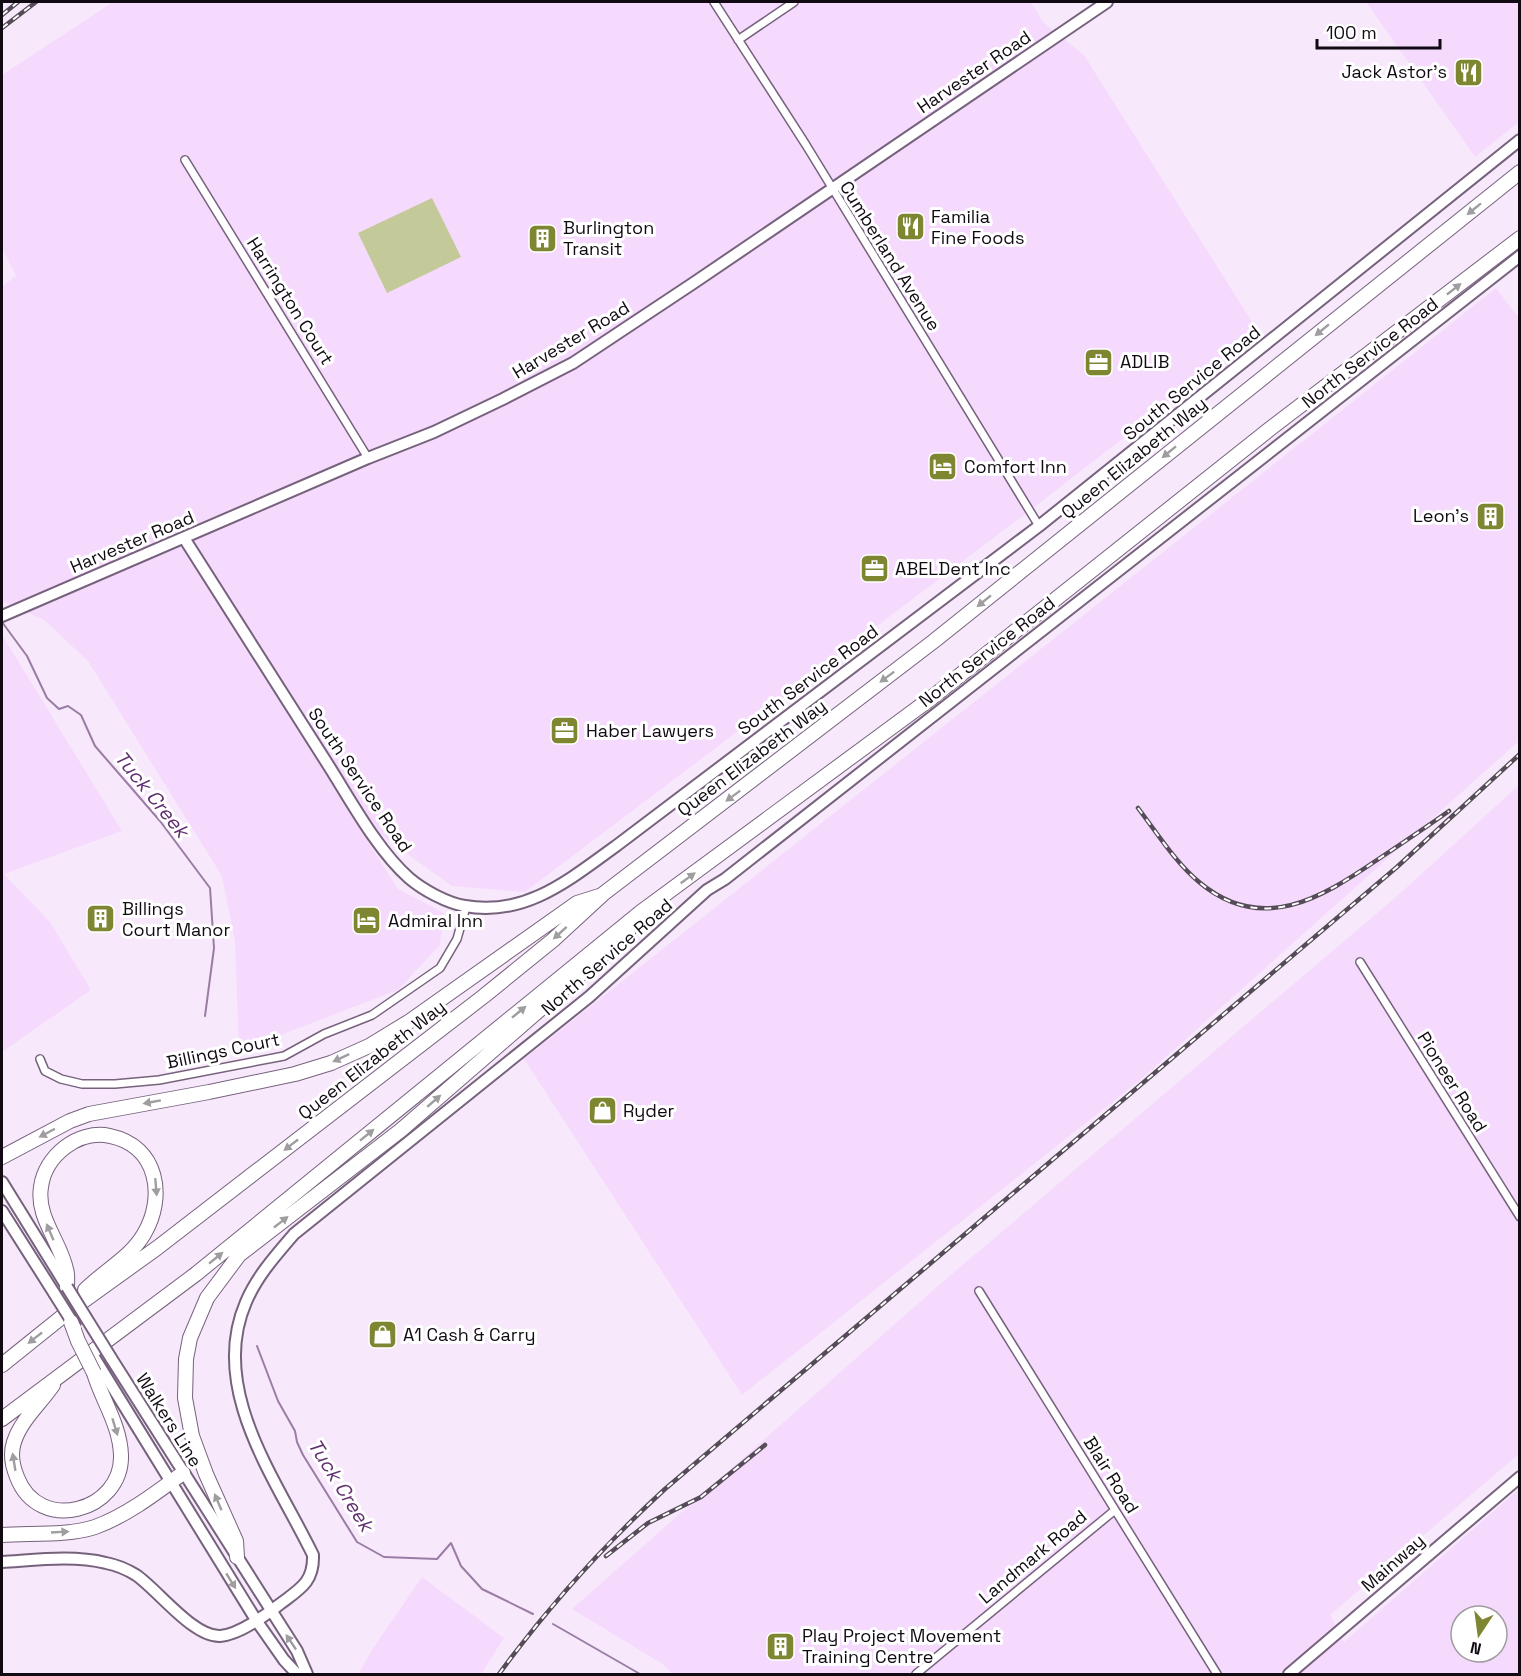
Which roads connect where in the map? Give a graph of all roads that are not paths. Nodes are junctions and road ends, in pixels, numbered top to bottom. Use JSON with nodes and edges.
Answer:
{"nodes":[{"id":1,"x":714,"y":2,"type":"edge"},
{"id":2,"x":794,"y":2,"type":"edge"},
{"id":3,"x":1107,"y":2,"type":"edge"},
{"id":4,"x":738,"y":40,"type":"junction"},
{"id":5,"x":1520,"y":140,"type":"edge"},
{"id":6,"x":185,"y":160,"type":"dead end"},
{"id":7,"x":1520,"y":163,"type":"edge"},
{"id":8,"x":1520,"y":172,"type":"edge"},
{"id":9,"x":1502,"y":186,"type":"junction"},
{"id":10,"x":831,"y":189,"type":"junction"},
{"id":11,"x":1520,"y":238,"type":"edge"},
{"id":12,"x":1520,"y":256,"type":"edge"},
{"id":13,"x":368,"y":458,"type":"junction"},
{"id":14,"x":1039,"y":526,"type":"junction"},
{"id":15,"x":184,"y":538,"type":"junction"},
{"id":16,"x":3,"y":615,"type":"edge"},
{"id":17,"x":603,"y":894,"type":"junction"},
{"id":18,"x":466,"y":907,"type":"junction"},
{"id":19,"x":641,"y":912,"type":"junction"},
{"id":20,"x":1360,"y":962,"type":"dead end"},
{"id":21,"x":40,"y":1059,"type":"dead end"},
{"id":22,"x":2,"y":1157,"type":"edge"},
{"id":23,"x":2,"y":1182,"type":"edge"},
{"id":24,"x":2,"y":1212,"type":"edge"},
{"id":25,"x":1520,"y":1217,"type":"edge"},
{"id":26,"x":196,"y":1274,"type":"junction"},
{"id":27,"x":67,"y":1287,"type":"junction"},
{"id":28,"x":980,"y":1291,"type":"dead end"},
{"id":29,"x":70,"y":1317,"type":"junction"},
{"id":30,"x":2,"y":1365,"type":"edge"},
{"id":31,"x":2,"y":1419,"type":"edge"},
{"id":32,"x":183,"y":1473,"type":"junction"},
{"id":33,"x":1520,"y":1477,"type":"edge"},
{"id":34,"x":170,"y":1482,"type":"junction"},
{"id":35,"x":1114,"y":1510,"type":"junction"},
{"id":36,"x":2,"y":1535,"type":"edge"},
{"id":37,"x":237,"y":1557,"type":"junction"},
{"id":38,"x":2,"y":1562,"type":"edge"},
{"id":39,"x":271,"y":1611,"type":"junction"},
{"id":40,"x":256,"y":1620,"type":"junction"},
{"id":41,"x":297,"y":1674,"type":"edge"},
{"id":42,"x":307,"y":1674,"type":"edge"},
{"id":43,"x":916,"y":1674,"type":"edge"},
{"id":44,"x":1217,"y":1674,"type":"edge"},
{"id":45,"x":1289,"y":1674,"type":"edge"}],
"edges":[{"from":1,"to":4,"type":"street","name":"Cumberland Avenue"},
{"from":2,"to":4,"type":"street"},
{"from":3,"to":10,"type":"street","name":"Harvester Road"},
{"from":4,"to":10,"type":"street","name":"Cumberland Avenue"},
{"from":5,"to":14,"type":"street","name":"South Service Road"},
{"from":6,"to":13,"type":"street","name":"Harrington Court"},
{"from":7,"to":9,"type":"highway"},
{"from":8,"to":9,"type":"highway","name":"Queen Elizabeth Way"},
{"from":9,"to":17,"type":"highway","name":"Queen Elizabeth Way","one_way":true},
{"from":10,"to":13,"type":"street","name":"Harvester Road"},
{"from":10,"to":14,"type":"street","name":"Cumberland Avenue"},
{"from":19,"to":11,"type":"highway","one_way":true},
{"from":12,"to":39,"type":"street","name":"North Service Road"},
{"from":13,"to":15,"type":"street","name":"Harvester Road"},
{"from":14,"to":18,"type":"street","name":"South Service Road"},
{"from":15,"to":16,"type":"street","name":"Harvester Road"},
{"from":15,"to":18,"type":"street","name":"South Service Road"},
{"from":17,"to":22,"type":"highway","one_way":true},
{"from":17,"to":29,"type":"highway","name":"Queen Elizabeth Way","one_way":true},
{"from":18,"to":21,"type":"street","name":"Billings Court"},
{"from":26,"to":19,"type":"highway","one_way":true},
{"from":37,"to":19,"type":"highway","one_way":true},
{"from":20,"to":25,"type":"street","name":"Pioneer Road"},
{"from":23,"to":27,"type":"street","name":"Walkers Line"},
{"from":24,"to":29,"type":"street","name":"Walkers Line","bridge":true},
{"from":29,"to":26,"type":"highway","one_way":true,"bridge":true},
{"from":26,"to":31,"type":"highway"},
{"from":27,"to":29,"type":"highway","one_way":true},
{"from":27,"to":32,"type":"street","name":"Walkers Line","bridge":true},
{"from":28,"to":35,"type":"street","name":"Blair Road"},
{"from":29,"to":30,"type":"highway","name":"Queen Elizabeth Way","one_way":true},
{"from":29,"to":34,"type":"street","name":"Walkers Line","bridge":true},
{"from":32,"to":34,"type":"highway"},
{"from":32,"to":37,"type":"street","name":"Walkers Line"},
{"from":33,"to":45,"type":"street","name":"Mainway"},
{"from":36,"to":34,"type":"highway","one_way":true},
{"from":34,"to":40,"type":"street","name":"Walkers Line","one_way":true},
{"from":35,"to":43,"type":"street","name":"Landmark Road"},
{"from":35,"to":44,"type":"street","name":"Blair Road"},
{"from":37,"to":39,"type":"street","name":"Walkers Line"},
{"from":38,"to":40,"type":"street","name":"North Service Road"},
{"from":39,"to":40,"type":"street","name":"North Service Road"},
{"from":42,"to":39,"type":"street","name":"Walkers Line","one_way":true},
{"from":40,"to":41,"type":"street","name":"Walkers Line"}]}
